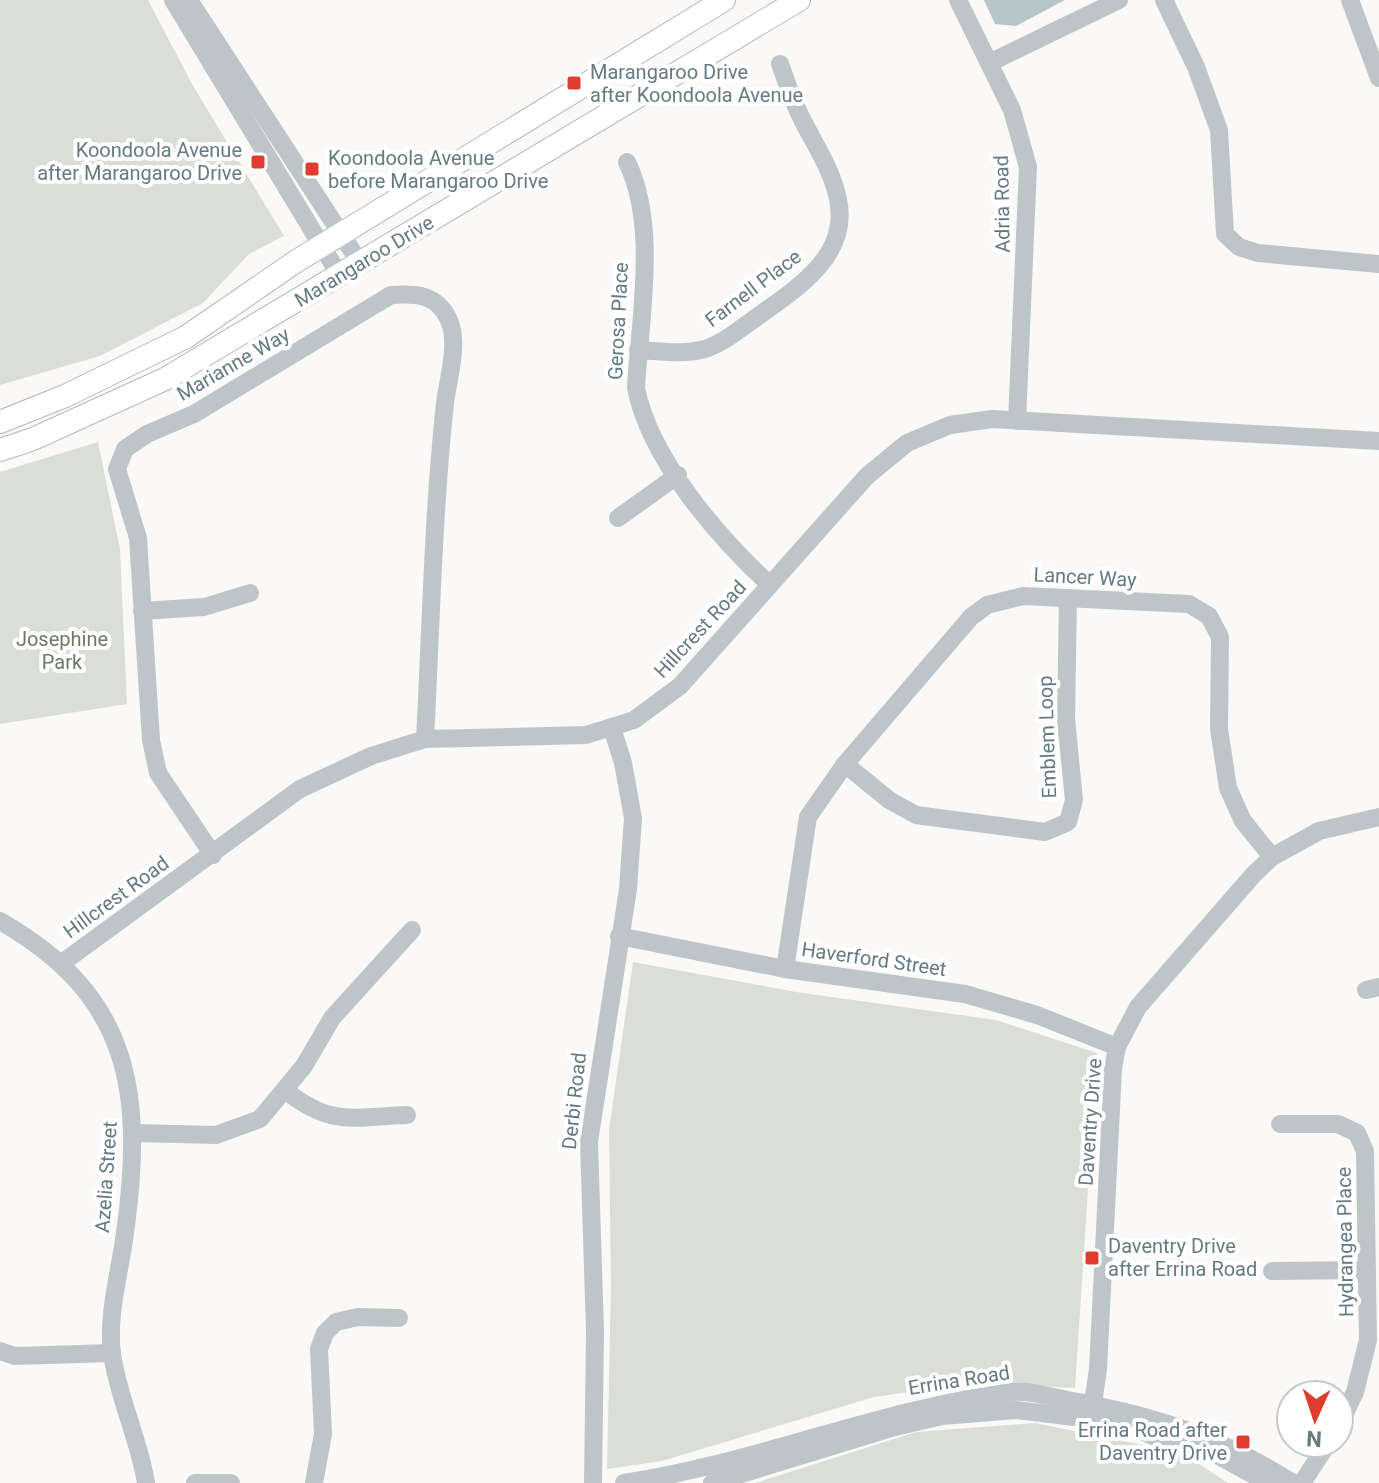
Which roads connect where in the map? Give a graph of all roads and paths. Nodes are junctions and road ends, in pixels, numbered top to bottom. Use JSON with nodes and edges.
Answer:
{"nodes":[{"id":1,"x":173,"y":0,"type":"edge"},
{"id":2,"x":189,"y":0,"type":"edge"},
{"id":3,"x":724,"y":0,"type":"edge"},
{"id":4,"x":958,"y":0,"type":"edge"},
{"id":5,"x":1119,"y":0,"type":"edge"},
{"id":6,"x":1164,"y":0,"type":"edge"},
{"id":7,"x":1350,"y":0,"type":"edge"},
{"id":8,"x":789,"y":3,"type":"edge"},
{"id":9,"x":989,"y":63,"type":"junction"},
{"id":10,"x":780,"y":64,"type":"dead end"},
{"id":11,"x":1379,"y":78,"type":"edge"},
{"id":12,"x":627,"y":162,"type":"dead end"},
{"id":13,"x":332,"y":240,"type":"junction"},
{"id":14,"x":360,"y":263,"type":"junction"},
{"id":15,"x":1379,"y":264,"type":"edge"},
{"id":16,"x":340,"y":276,"type":"junction"},
{"id":17,"x":638,"y":350,"type":"junction"},
{"id":18,"x":1017,"y":421,"type":"junction"},
{"id":19,"x":0,"y":422,"type":"edge"},
{"id":20,"x":1379,"y":441,"type":"edge"},
{"id":21,"x":0,"y":450,"type":"edge"},
{"id":22,"x":678,"y":475,"type":"junction"},
{"id":23,"x":618,"y":518,"type":"dead end"},
{"id":24,"x":770,"y":585,"type":"junction"},
{"id":25,"x":250,"y":593,"type":"dead end"},
{"id":26,"x":1068,"y":598,"type":"junction"},
{"id":27,"x":142,"y":611,"type":"junction"},
{"id":28,"x":612,"y":728,"type":"junction"},
{"id":29,"x":425,"y":739,"type":"junction"},
{"id":30,"x":845,"y":764,"type":"junction"},
{"id":31,"x":1379,"y":817,"type":"edge"},
{"id":32,"x":213,"y":855,"type":"junction"},
{"id":33,"x":1272,"y":857,"type":"junction"},
{"id":34,"x":0,"y":921,"type":"edge"},
{"id":35,"x":412,"y":930,"type":"dead end"},
{"id":36,"x":619,"y":936,"type":"junction"},
{"id":37,"x":62,"y":963,"type":"junction"},
{"id":38,"x":785,"y":969,"type":"junction"},
{"id":39,"x":1117,"y":1047,"type":"junction"},
{"id":40,"x":286,"y":1091,"type":"junction"},
{"id":41,"x":407,"y":1115,"type":"dead end"},
{"id":42,"x":1280,"y":1124,"type":"dead end"},
{"id":43,"x":134,"y":1133,"type":"junction"},
{"id":44,"x":1367,"y":1270,"type":"junction"},
{"id":45,"x":1272,"y":1271,"type":"dead end"},
{"id":46,"x":399,"y":1318,"type":"dead end"},
{"id":47,"x":0,"y":1351,"type":"edge"},
{"id":48,"x":112,"y":1353,"type":"junction"},
{"id":49,"x":1355,"y":1386,"type":"edge"},
{"id":50,"x":1092,"y":1411,"type":"junction"},
{"id":51,"x":1318,"y":1459,"type":"edge"},
{"id":52,"x":146,"y":1483,"type":"edge"},
{"id":53,"x":195,"y":1483,"type":"edge"},
{"id":54,"x":231,"y":1483,"type":"edge"},
{"id":55,"x":314,"y":1483,"type":"edge"},
{"id":56,"x":593,"y":1483,"type":"edge"},
{"id":57,"x":624,"y":1483,"type":"edge"},
{"id":58,"x":712,"y":1483,"type":"edge"},
{"id":59,"x":1268,"y":1483,"type":"edge"},
{"id":60,"x":1293,"y":1483,"type":"edge"},
{"id":61,"x":1302,"y":1483,"type":"edge"}],
"edges":[{"from":1,"to":13,"type":"street"},
{"from":2,"to":13,"type":"street"},
{"from":3,"to":13,"type":"main road","name":"Marangaroo Drive"},
{"from":4,"to":9,"type":"street","name":"Adria Road"},
{"from":5,"to":9,"type":"street"},
{"from":6,"to":15,"type":"street"},
{"from":7,"to":11,"type":"street"},
{"from":8,"to":14,"type":"main road","name":"Marangaroo Drive"},
{"from":9,"to":18,"type":"street","name":"Adria Road"},
{"from":10,"to":17,"type":"street","name":"Farnell Place"},
{"from":12,"to":17,"type":"street","name":"Gerosa Place"},
{"from":13,"to":14,"type":"street"},
{"from":13,"to":16,"type":"street"},
{"from":13,"to":19,"type":"main road","name":"Marangaroo Drive"},
{"from":14,"to":16,"type":"main road","name":"Marangaroo Drive"},
{"from":16,"to":21,"type":"main road","name":"Marangaroo Drive"},
{"from":17,"to":22,"type":"street","name":"Gerosa Place"},
{"from":18,"to":20,"type":"street","name":"Hillcrest Road"},
{"from":18,"to":24,"type":"street","name":"Hillcrest Road"},
{"from":22,"to":23,"type":"street"},
{"from":22,"to":24,"type":"street","name":"Gerosa Place"},
{"from":24,"to":28,"type":"street","name":"Hillcrest Road"},
{"from":25,"to":27,"type":"street"},
{"from":26,"to":30,"type":"street","name":"Lancer Way"},
{"from":26,"to":30,"type":"street","name":"Emblem Loop"},
{"from":26,"to":33,"type":"street","name":"Lancer Way"},
{"from":27,"to":29,"type":"street","name":"Marianne Way"},
{"from":27,"to":32,"type":"street","name":"Marianne Way"},
{"from":28,"to":29,"type":"street","name":"Hillcrest Road"},
{"from":28,"to":36,"type":"street","name":"Derbi Road"},
{"from":29,"to":32,"type":"street","name":"Hillcrest Road"},
{"from":30,"to":38,"type":"street","name":"Lancer Way"},
{"from":31,"to":33,"type":"street","name":"Daventry Drive"},
{"from":32,"to":37,"type":"street","name":"Hillcrest Road"},
{"from":33,"to":39,"type":"street","name":"Daventry Drive"},
{"from":34,"to":37,"type":"street","name":"Azelia Street"},
{"from":35,"to":40,"type":"street"},
{"from":36,"to":38,"type":"street","name":"Haverford Street"},
{"from":36,"to":56,"type":"street","name":"Derbi Road"},
{"from":37,"to":43,"type":"street","name":"Azelia Street"},
{"from":38,"to":39,"type":"street","name":"Haverford Street"},
{"from":39,"to":50,"type":"street","name":"Daventry Drive"},
{"from":40,"to":41,"type":"street"},
{"from":40,"to":43,"type":"street"},
{"from":42,"to":44,"type":"street","name":"Hydrangea Place"},
{"from":43,"to":48,"type":"street","name":"Azelia Street"},
{"from":44,"to":45,"type":"street"},
{"from":44,"to":49,"type":"street","name":"Hydrangea Place"},
{"from":46,"to":55,"type":"street"},
{"from":47,"to":48,"type":"street"},
{"from":48,"to":52,"type":"street","name":"Azelia Street"},
{"from":50,"to":57,"type":"street","name":"Errina Road"},
{"from":50,"to":58,"type":"street","name":"Errina Road"},
{"from":50,"to":59,"type":"street","name":"Errina Road"},
{"from":50,"to":60,"type":"street","name":"Errina Road"},
{"from":51,"to":61,"type":"street"},
{"from":53,"to":54,"type":"street"}]}
